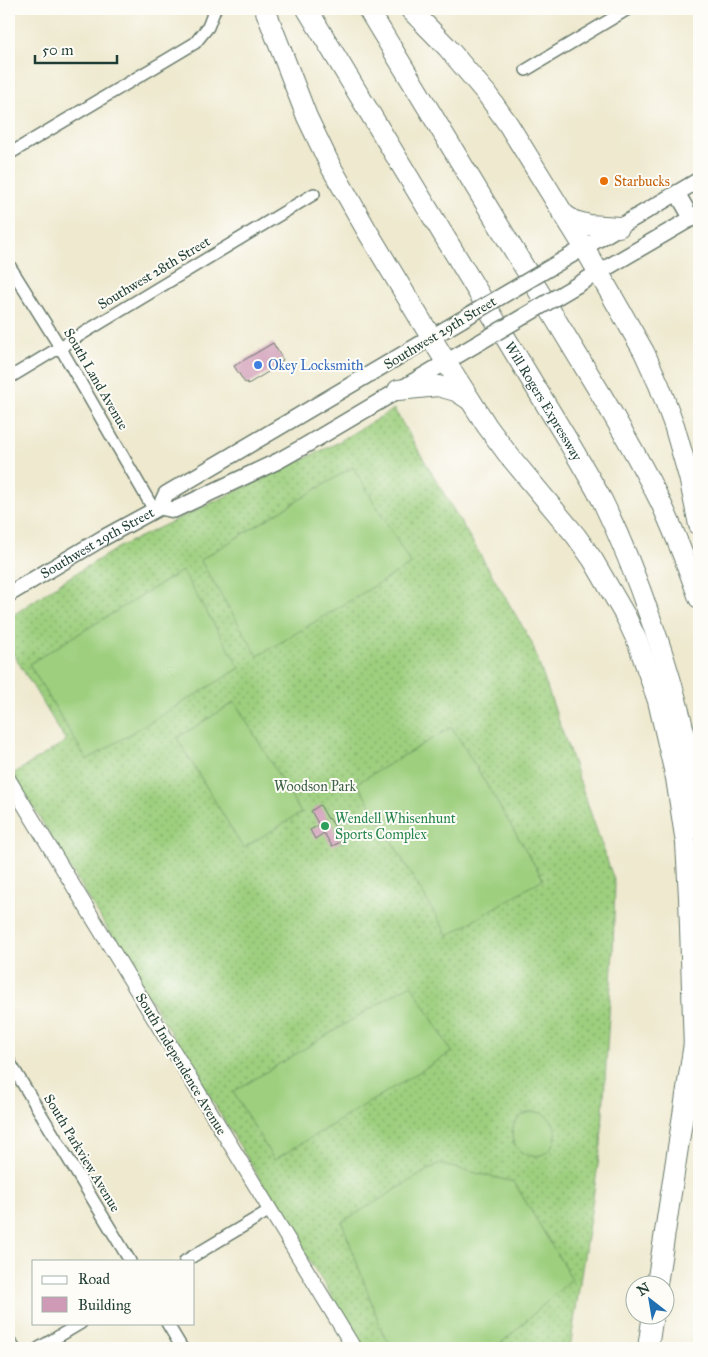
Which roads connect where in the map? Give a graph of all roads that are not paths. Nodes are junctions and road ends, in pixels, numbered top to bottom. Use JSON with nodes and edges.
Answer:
{"nodes":[{"id":1,"x":215,"y":9,"type":"edge"},
{"id":2,"x":264,"y":9,"type":"edge"},
{"id":3,"x":307,"y":9,"type":"edge"},
{"id":4,"x":368,"y":9,"type":"edge"},
{"id":5,"x":410,"y":9,"type":"edge"},
{"id":6,"x":628,"y":9,"type":"edge"},
{"id":7,"x":526,"y":70,"type":"dead end"},
{"id":8,"x":9,"y":154,"type":"edge"},
{"id":9,"x":699,"y":180,"type":"edge"},
{"id":10,"x":676,"y":193,"type":"junction"},
{"id":11,"x":314,"y":194,"type":"dead end"},
{"id":12,"x":562,"y":212,"type":"junction"},
{"id":13,"x":696,"y":216,"type":"edge"},
{"id":14,"x":619,"y":227,"type":"junction"},
{"id":15,"x":584,"y":247,"type":"junction"},
{"id":16,"x":9,"y":265,"type":"edge"},
{"id":17,"x":599,"y":273,"type":"junction"},
{"id":18,"x":432,"y":338,"type":"junction"},
{"id":19,"x":60,"y":347,"type":"junction"},
{"id":20,"x":446,"y":362,"type":"junction"},
{"id":21,"x":9,"y":378,"type":"edge"},
{"id":22,"x":398,"y":390,"type":"junction"},
{"id":23,"x":470,"y":400,"type":"junction"},
{"id":24,"x":157,"y":508,"type":"junction"},
{"id":25,"x":699,"y":525,"type":"edge"},
{"id":26,"x":9,"y":594,"type":"edge"},
{"id":27,"x":699,"y":598,"type":"edge"},
{"id":28,"x":9,"y":780,"type":"edge"},
{"id":29,"x":699,"y":826,"type":"edge"},
{"id":30,"x":699,"y":998,"type":"edge"},
{"id":31,"x":694,"y":1049,"type":"junction"},
{"id":32,"x":9,"y":1061,"type":"edge"},
{"id":33,"x":270,"y":1210,"type":"junction"},
{"id":34,"x":129,"y":1260,"type":"edge"},
{"id":35,"x":187,"y":1260,"type":"edge"},
{"id":36,"x":660,"y":1274,"type":"edge"},
{"id":37,"x":79,"y":1324,"type":"edge"},
{"id":38,"x":168,"y":1324,"type":"edge"},
{"id":39,"x":652,"y":1324,"type":"edge"},
{"id":40,"x":9,"y":1340,"type":"edge"},
{"id":41,"x":14,"y":1348,"type":"edge"},
{"id":42,"x":39,"y":1348,"type":"edge"},
{"id":43,"x":182,"y":1348,"type":"edge"},
{"id":44,"x":354,"y":1348,"type":"edge"},
{"id":45,"x":648,"y":1348,"type":"edge"}],
"edges":[{"from":1,"to":8,"type":"street"},
{"from":2,"to":18,"type":"highway"},
{"from":3,"to":29,"type":"highway","name":"Will Rogers Expressway"},
{"from":4,"to":27,"type":"highway"},
{"from":5,"to":12,"type":"highway"},
{"from":6,"to":7,"type":"street"},
{"from":9,"to":10,"type":"main road","name":"Southwest 29th Street"},
{"from":10,"to":13,"type":"main road"},
{"from":10,"to":14,"type":"main road","name":"Southwest 29th Street"},
{"from":11,"to":19,"type":"street","name":"Southwest 28th Street"},
{"from":12,"to":14,"type":"highway"},
{"from":12,"to":15,"type":"highway"},
{"from":13,"to":17,"type":"main road","name":"Southwest 29th Street"},
{"from":14,"to":15,"type":"main road","name":"Southwest 29th Street"},
{"from":15,"to":17,"type":"highway"},
{"from":15,"to":18,"type":"main road","name":"Southwest 29th Street","bridge":true},
{"from":16,"to":19,"type":"street","name":"South Land Avenue"},
{"from":17,"to":20,"type":"main road","name":"Southwest 29th Street","bridge":true},
{"from":17,"to":25,"type":"highway"},
{"from":18,"to":20,"type":"highway"},
{"from":18,"to":24,"type":"main road","name":"Southwest 29th Street"},
{"from":19,"to":21,"type":"street","name":"Southwest 28th Street"},
{"from":19,"to":24,"type":"street","name":"South Land Avenue"},
{"from":20,"to":22,"type":"main road","name":"Southwest 29th Street"},
{"from":20,"to":23,"type":"highway"},
{"from":22,"to":23,"type":"highway"},
{"from":22,"to":24,"type":"main road","name":"Southwest 29th Street"},
{"from":23,"to":31,"type":"highway"},
{"from":24,"to":26,"type":"main road","name":"Southwest 29th Street"},
{"from":28,"to":33,"type":"street","name":"South Independence Avenue"},
{"from":30,"to":31,"type":"highway"},
{"from":31,"to":36,"type":"highway"},
{"from":32,"to":34,"type":"street","name":"South Parkview Avenue"},
{"from":33,"to":35,"type":"street"},
{"from":33,"to":44,"type":"street","name":"South Independence Avenue"},
{"from":37,"to":42,"type":"street"},
{"from":38,"to":43,"type":"street"},
{"from":39,"to":45,"type":"highway"},
{"from":40,"to":41,"type":"street"}]}
